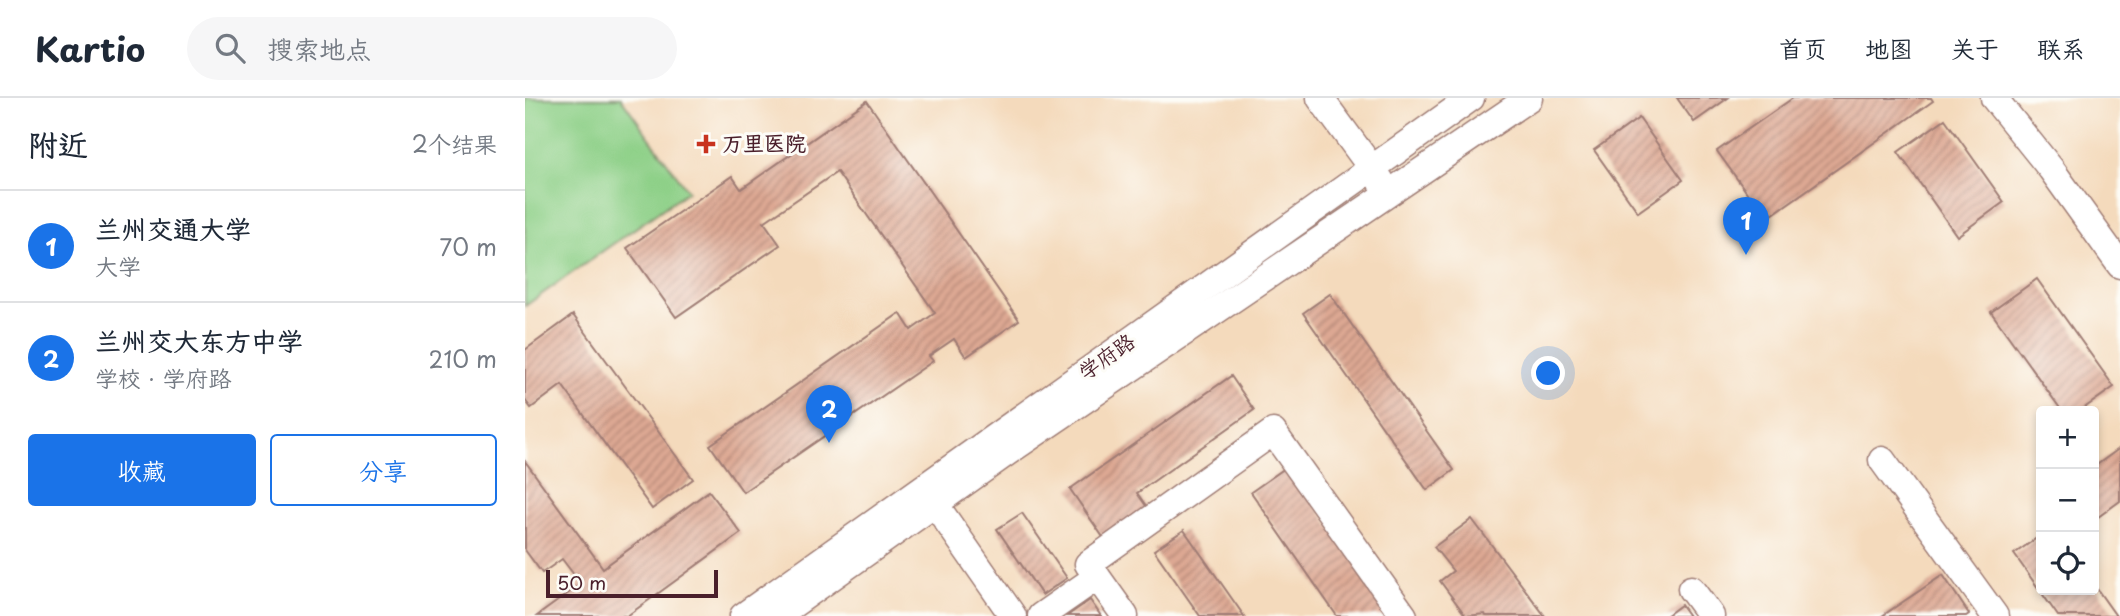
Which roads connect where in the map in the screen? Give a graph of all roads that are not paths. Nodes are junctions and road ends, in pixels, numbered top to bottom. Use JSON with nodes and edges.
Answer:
{"nodes":[{"id":1,"x":1320,"y":98,"type":"edge"},
{"id":2,"x":1471,"y":98,"type":"edge"},
{"id":3,"x":1529,"y":98,"type":"edge"},
{"id":4,"x":1994,"y":98,"type":"edge"},
{"id":5,"x":2008,"y":98,"type":"edge"},
{"id":6,"x":1371,"y":169,"type":"junction"},
{"id":7,"x":2051,"y":169,"type":"junction"},
{"id":8,"x":1391,"y":193,"type":"junction"},
{"id":9,"x":2120,"y":265,"type":"edge"},
{"id":10,"x":1882,"y":460,"type":"dead end"},
{"id":11,"x":935,"y":504,"type":"junction"},
{"id":12,"x":1092,"y":570,"type":"junction"},
{"id":13,"x":1691,"y":589,"type":"dead end"},
{"id":14,"x":743,"y":616,"type":"edge"},
{"id":15,"x":777,"y":616,"type":"edge"},
{"id":16,"x":1013,"y":616,"type":"edge"},
{"id":17,"x":1041,"y":616,"type":"edge"},
{"id":18,"x":1125,"y":616,"type":"edge"},
{"id":19,"x":1404,"y":616,"type":"edge"},
{"id":20,"x":1711,"y":616,"type":"edge"},
{"id":21,"x":1995,"y":616,"type":"edge"}],
"edges":[{"from":1,"to":6,"type":"street"},
{"from":2,"to":6,"type":"street","name":"学府路"},
{"from":3,"to":8,"type":"street","name":"学府路"},
{"from":4,"to":7,"type":"street"},
{"from":5,"to":7,"type":"street"},
{"from":6,"to":8,"type":"street"},
{"from":6,"to":14,"type":"street","name":"学府路"},
{"from":7,"to":9,"type":"street"},
{"from":8,"to":11,"type":"street","name":"学府路"},
{"from":10,"to":21,"type":"street"},
{"from":11,"to":15,"type":"street","name":"学府路"},
{"from":11,"to":16,"type":"street"},
{"from":12,"to":17,"type":"street"},
{"from":12,"to":18,"type":"street"},
{"from":12,"to":19,"type":"street"},
{"from":13,"to":20,"type":"street"}]}
